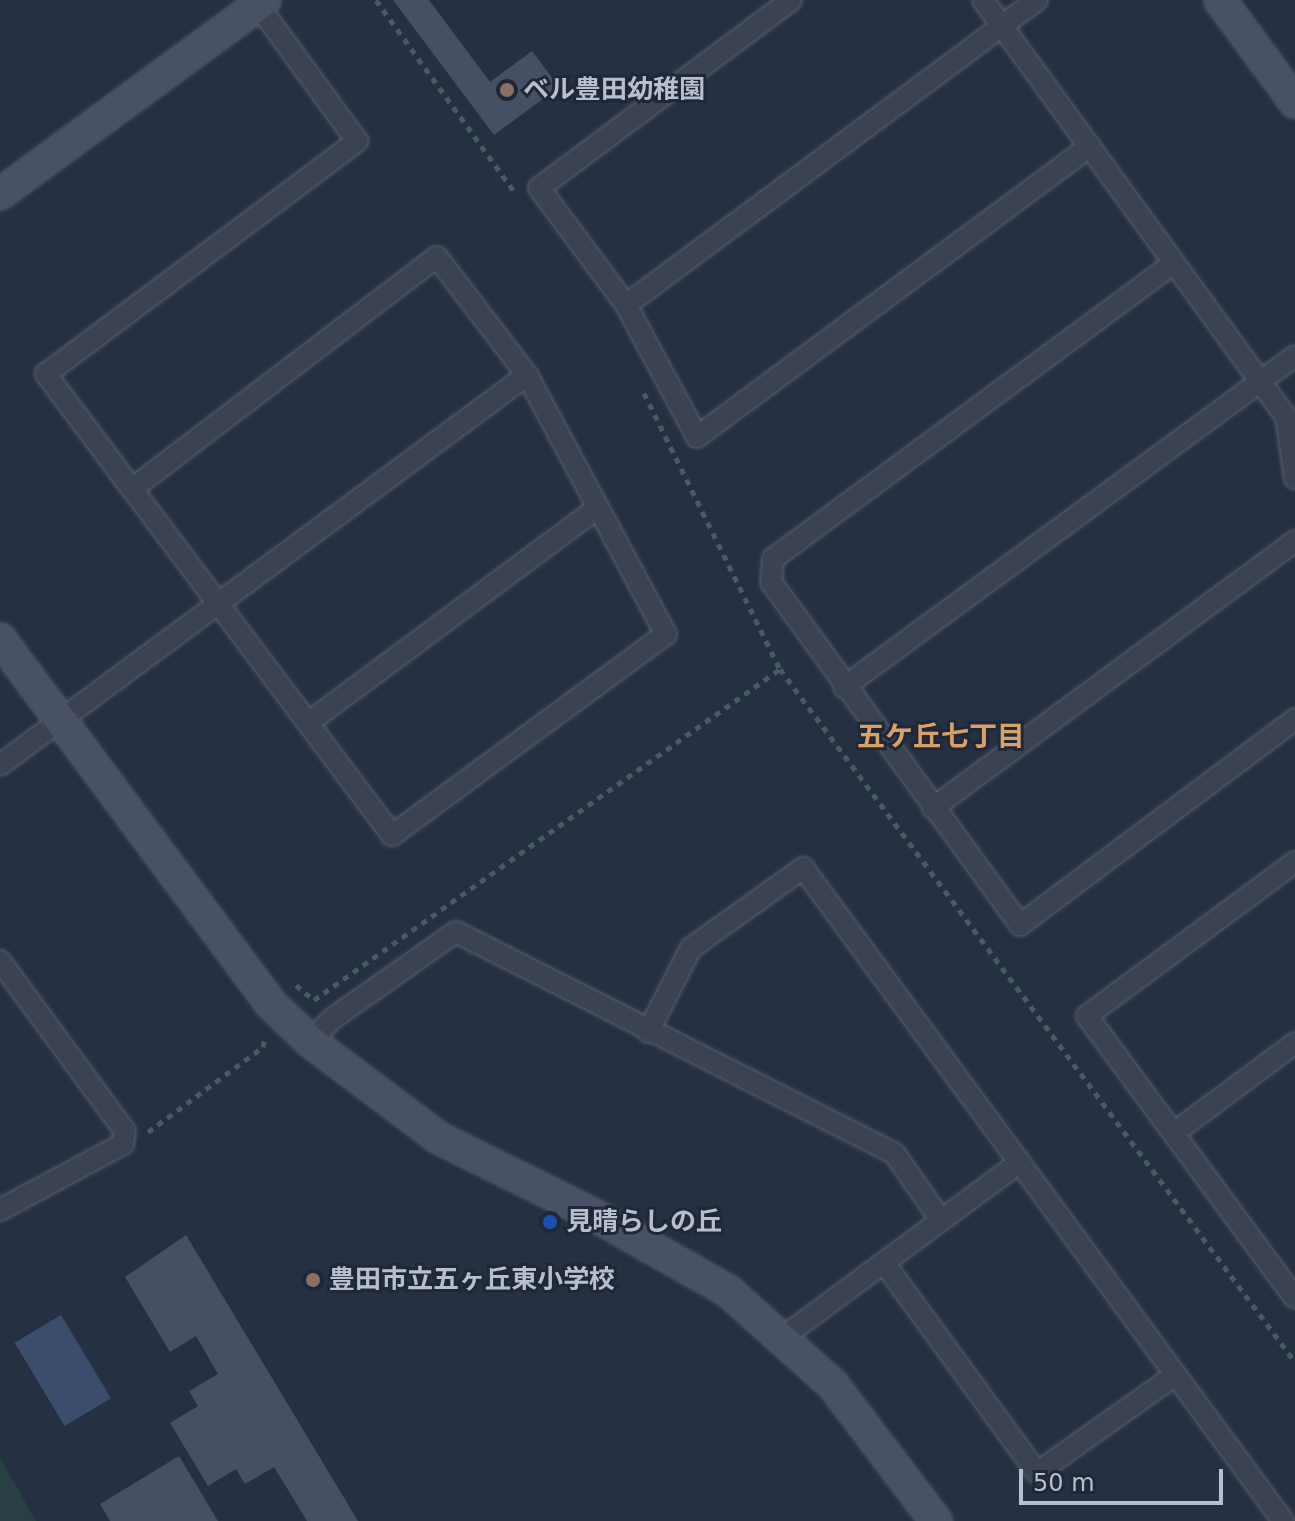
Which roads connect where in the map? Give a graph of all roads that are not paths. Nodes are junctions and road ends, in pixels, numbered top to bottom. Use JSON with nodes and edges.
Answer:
{"nodes":[{"id":1,"x":791,"y":0,"type":"edge"},
{"id":2,"x":983,"y":0,"type":"edge"},
{"id":3,"x":1037,"y":0,"type":"edge"},
{"id":4,"x":1220,"y":0,"type":"edge"},
{"id":5,"x":259,"y":2,"type":"edge"},
{"id":6,"x":1001,"y":25,"type":"junction"},
{"id":7,"x":1295,"y":102,"type":"edge"},
{"id":8,"x":1090,"y":146,"type":"junction"},
{"id":9,"x":0,"y":194,"type":"edge"},
{"id":10,"x":1174,"y":263,"type":"junction"},
{"id":11,"x":626,"y":305,"type":"junction"},
{"id":12,"x":1295,"y":356,"type":"edge"},
{"id":13,"x":527,"y":375,"type":"junction"},
{"id":14,"x":1259,"y":383,"type":"junction"},
{"id":15,"x":1295,"y":478,"type":"edge"},
{"id":16,"x":132,"y":489,"type":"junction"},
{"id":17,"x":598,"y":508,"type":"junction"},
{"id":18,"x":1295,"y":541,"type":"edge"},
{"id":19,"x":219,"y":604,"type":"junction"},
{"id":20,"x":0,"y":639,"type":"edge"},
{"id":21,"x":844,"y":687,"type":"junction"},
{"id":22,"x":1295,"y":719,"type":"edge"},
{"id":23,"x":59,"y":721,"type":"junction"},
{"id":24,"x":308,"y":723,"type":"junction"},
{"id":25,"x":0,"y":765,"type":"edge"},
{"id":26,"x":933,"y":808,"type":"junction"},
{"id":27,"x":1295,"y":862,"type":"edge"},
{"id":28,"x":0,"y":961,"type":"edge"},
{"id":29,"x":648,"y":1032,"type":"junction"},
{"id":30,"x":311,"y":1042,"type":"junction"},
{"id":31,"x":1295,"y":1043,"type":"edge"},
{"id":32,"x":1174,"y":1133,"type":"junction"},
{"id":33,"x":1020,"y":1162,"type":"junction"},
{"id":34,"x":0,"y":1210,"type":"edge"},
{"id":35,"x":941,"y":1220,"type":"junction"},
{"id":36,"x":884,"y":1263,"type":"junction"},
{"id":37,"x":1295,"y":1298,"type":"edge"},
{"id":38,"x":782,"y":1338,"type":"junction"},
{"id":39,"x":1174,"y":1376,"type":"junction"},
{"id":40,"x":936,"y":1521,"type":"edge"},
{"id":41,"x":1283,"y":1521,"type":"edge"}],
"edges":[{"from":1,"to":11,"type":"street"},
{"from":2,"to":6,"type":"street"},
{"from":3,"to":6,"type":"street"},
{"from":4,"to":7,"type":"street"},
{"from":5,"to":9,"type":"street"},
{"from":5,"to":16,"type":"street"},
{"from":6,"to":8,"type":"street"},
{"from":6,"to":11,"type":"street"},
{"from":8,"to":10,"type":"street"},
{"from":8,"to":11,"type":"street"},
{"from":10,"to":14,"type":"street"},
{"from":10,"to":21,"type":"street"},
{"from":12,"to":14,"type":"street"},
{"from":13,"to":16,"type":"street"},
{"from":13,"to":17,"type":"street"},
{"from":13,"to":19,"type":"street"},
{"from":14,"to":15,"type":"street"},
{"from":14,"to":21,"type":"street"},
{"from":16,"to":19,"type":"street"},
{"from":17,"to":24,"type":"street"},
{"from":17,"to":24,"type":"street"},
{"from":18,"to":26,"type":"street"},
{"from":19,"to":23,"type":"street"},
{"from":19,"to":24,"type":"street"},
{"from":20,"to":23,"type":"street"},
{"from":21,"to":26,"type":"street"},
{"from":22,"to":26,"type":"street"},
{"from":23,"to":25,"type":"street"},
{"from":23,"to":30,"type":"street"},
{"from":27,"to":32,"type":"street"},
{"from":28,"to":34,"type":"street"},
{"from":29,"to":30,"type":"street"},
{"from":29,"to":33,"type":"street"},
{"from":29,"to":35,"type":"street"},
{"from":30,"to":38,"type":"street"},
{"from":31,"to":32,"type":"street"},
{"from":32,"to":37,"type":"street"},
{"from":33,"to":35,"type":"street"},
{"from":33,"to":39,"type":"street"},
{"from":35,"to":36,"type":"street"},
{"from":36,"to":38,"type":"street"},
{"from":36,"to":39,"type":"street"},
{"from":38,"to":40,"type":"street"},
{"from":39,"to":41,"type":"street"}]}
